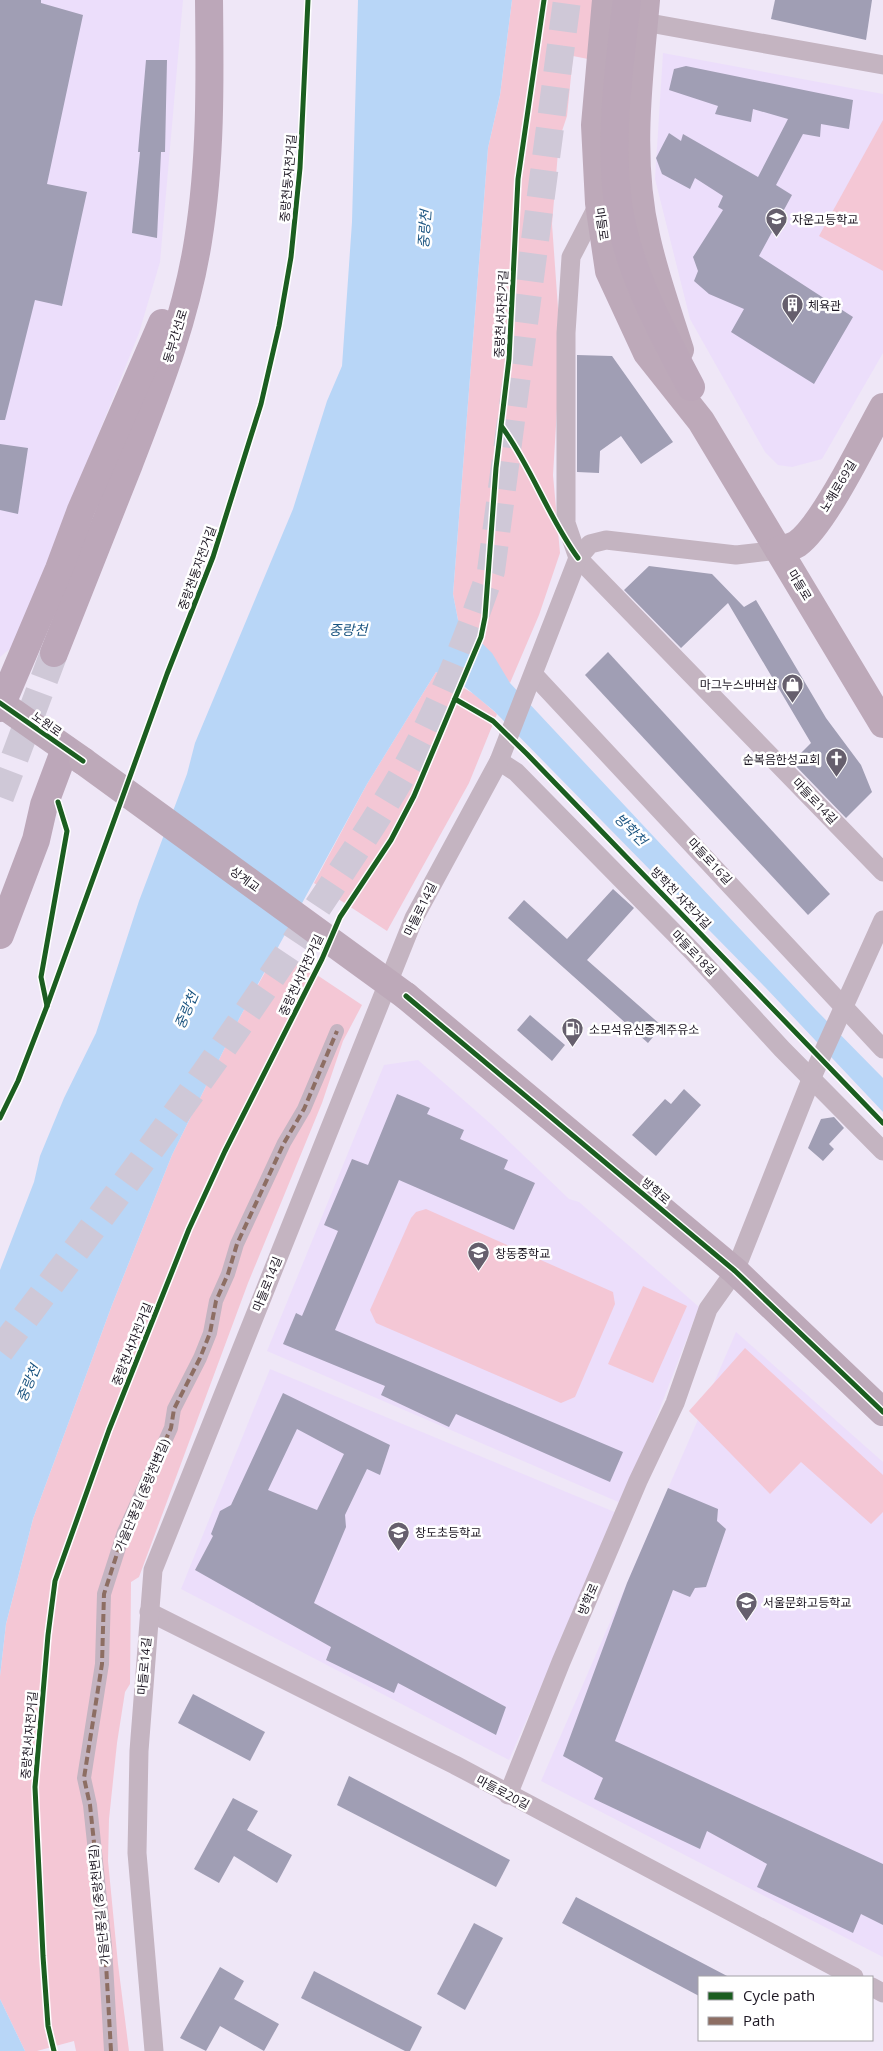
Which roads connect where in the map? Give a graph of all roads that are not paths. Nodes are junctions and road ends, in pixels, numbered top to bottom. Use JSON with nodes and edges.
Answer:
{"nodes":[{"id":1,"x":209,"y":0,"type":"edge"},
{"id":2,"x":606,"y":0,"type":"edge"},
{"id":3,"x":627,"y":0,"type":"edge"},
{"id":4,"x":645,"y":11,"type":"edge"},
{"id":5,"x":883,"y":65,"type":"edge"},
{"id":6,"x":599,"y":203,"type":"junction"},
{"id":7,"x":198,"y":242,"type":"junction"},
{"id":8,"x":691,"y":387,"type":"junction"},
{"id":9,"x":883,"y":407,"type":"edge"},
{"id":10,"x":701,"y":421,"type":"junction"},
{"id":11,"x":779,"y":550,"type":"junction"},
{"id":12,"x":578,"y":558,"type":"junction"},
{"id":13,"x":54,"y":653,"type":"tunnel mouth"},
{"id":14,"x":532,"y":680,"type":"junction"},
{"id":15,"x":0,"y":705,"type":"edge"},
{"id":16,"x":883,"y":724,"type":"edge"},
{"id":17,"x":74,"y":755,"type":"junction"},
{"id":18,"x":500,"y":761,"type":"junction"},
{"id":19,"x":883,"y":872,"type":"edge"},
{"id":20,"x":883,"y":920,"type":"edge"},
{"id":21,"x":0,"y":935,"type":"edge"},
{"id":22,"x":406,"y":996,"type":"joint"},
{"id":23,"x":843,"y":1010,"type":"junction"},
{"id":24,"x":337,"y":1031,"type":"dead end"},
{"id":25,"x":883,"y":1049,"type":"edge"},
{"id":26,"x":815,"y":1071,"type":"junction"},
{"id":27,"x":883,"y":1151,"type":"edge"},
{"id":28,"x":735,"y":1271,"type":"junction"},
{"id":29,"x":883,"y":1412,"type":"edge"},
{"id":30,"x":149,"y":1612,"type":"junction"},
{"id":31,"x":508,"y":1795,"type":"junction"},
{"id":32,"x":852,"y":1976,"type":"edge"},
{"id":33,"x":112,"y":2051,"type":"edge"},
{"id":34,"x":154,"y":2051,"type":"edge"}],
"edges":[{"from":1,"to":7,"type":"highway","name":"동부간선로"},
{"from":2,"to":6,"type":"main road","name":"마들로"},
{"from":3,"to":8,"type":"highway"},
{"from":4,"to":5,"type":"street"},
{"from":4,"to":8,"type":"main road","name":"마들로"},
{"from":6,"to":10,"type":"main road","name":"마들로"},
{"from":6,"to":12,"type":"street"},
{"from":7,"to":13,"type":"highway","name":"동부간선로"},
{"from":7,"to":15,"type":"highway"},
{"from":8,"to":10,"type":"main road","name":"마들로"},
{"from":9,"to":11,"type":"main road","name":"노해로69길"},
{"from":10,"to":11,"type":"main road","name":"마들로"},
{"from":11,"to":12,"type":"street","name":"마들로14길"},
{"from":11,"to":16,"type":"main road","name":"마들로"},
{"from":12,"to":14,"type":"street","name":"마들로14길"},
{"from":12,"to":19,"type":"street","name":"마들로14길"},
{"from":14,"to":18,"type":"street","name":"마들로14길"},
{"from":14,"to":23,"type":"street","name":"마들로16길"},
{"from":15,"to":17,"type":"main road","name":"노원로"},
{"from":17,"to":21,"type":"highway"},
{"from":17,"to":22,"type":"main road","name":"상계교","bridge":true},
{"from":18,"to":26,"type":"street","name":"마들로18길"},
{"from":18,"to":30,"type":"street","name":"마들로14길"},
{"from":20,"to":23,"type":"street"},
{"from":22,"to":28,"type":"main road","name":"방학로"},
{"from":23,"to":25,"type":"street","name":"마들로16길"},
{"from":23,"to":26,"type":"street","name":"방학로"},
{"from":24,"to":33,"type":"street","name":"가을단풍길 (중랑천변길)"},
{"from":26,"to":27,"type":"street","name":"마들로18길"},
{"from":26,"to":28,"type":"street","name":"방학로"},
{"from":28,"to":29,"type":"main road","name":"방학로"},
{"from":28,"to":31,"type":"street","name":"방학로"},
{"from":30,"to":31,"type":"street","name":"마들로20길"},
{"from":30,"to":34,"type":"street","name":"마들로14길"},
{"from":31,"to":32,"type":"street","name":"마들로20길"}]}
